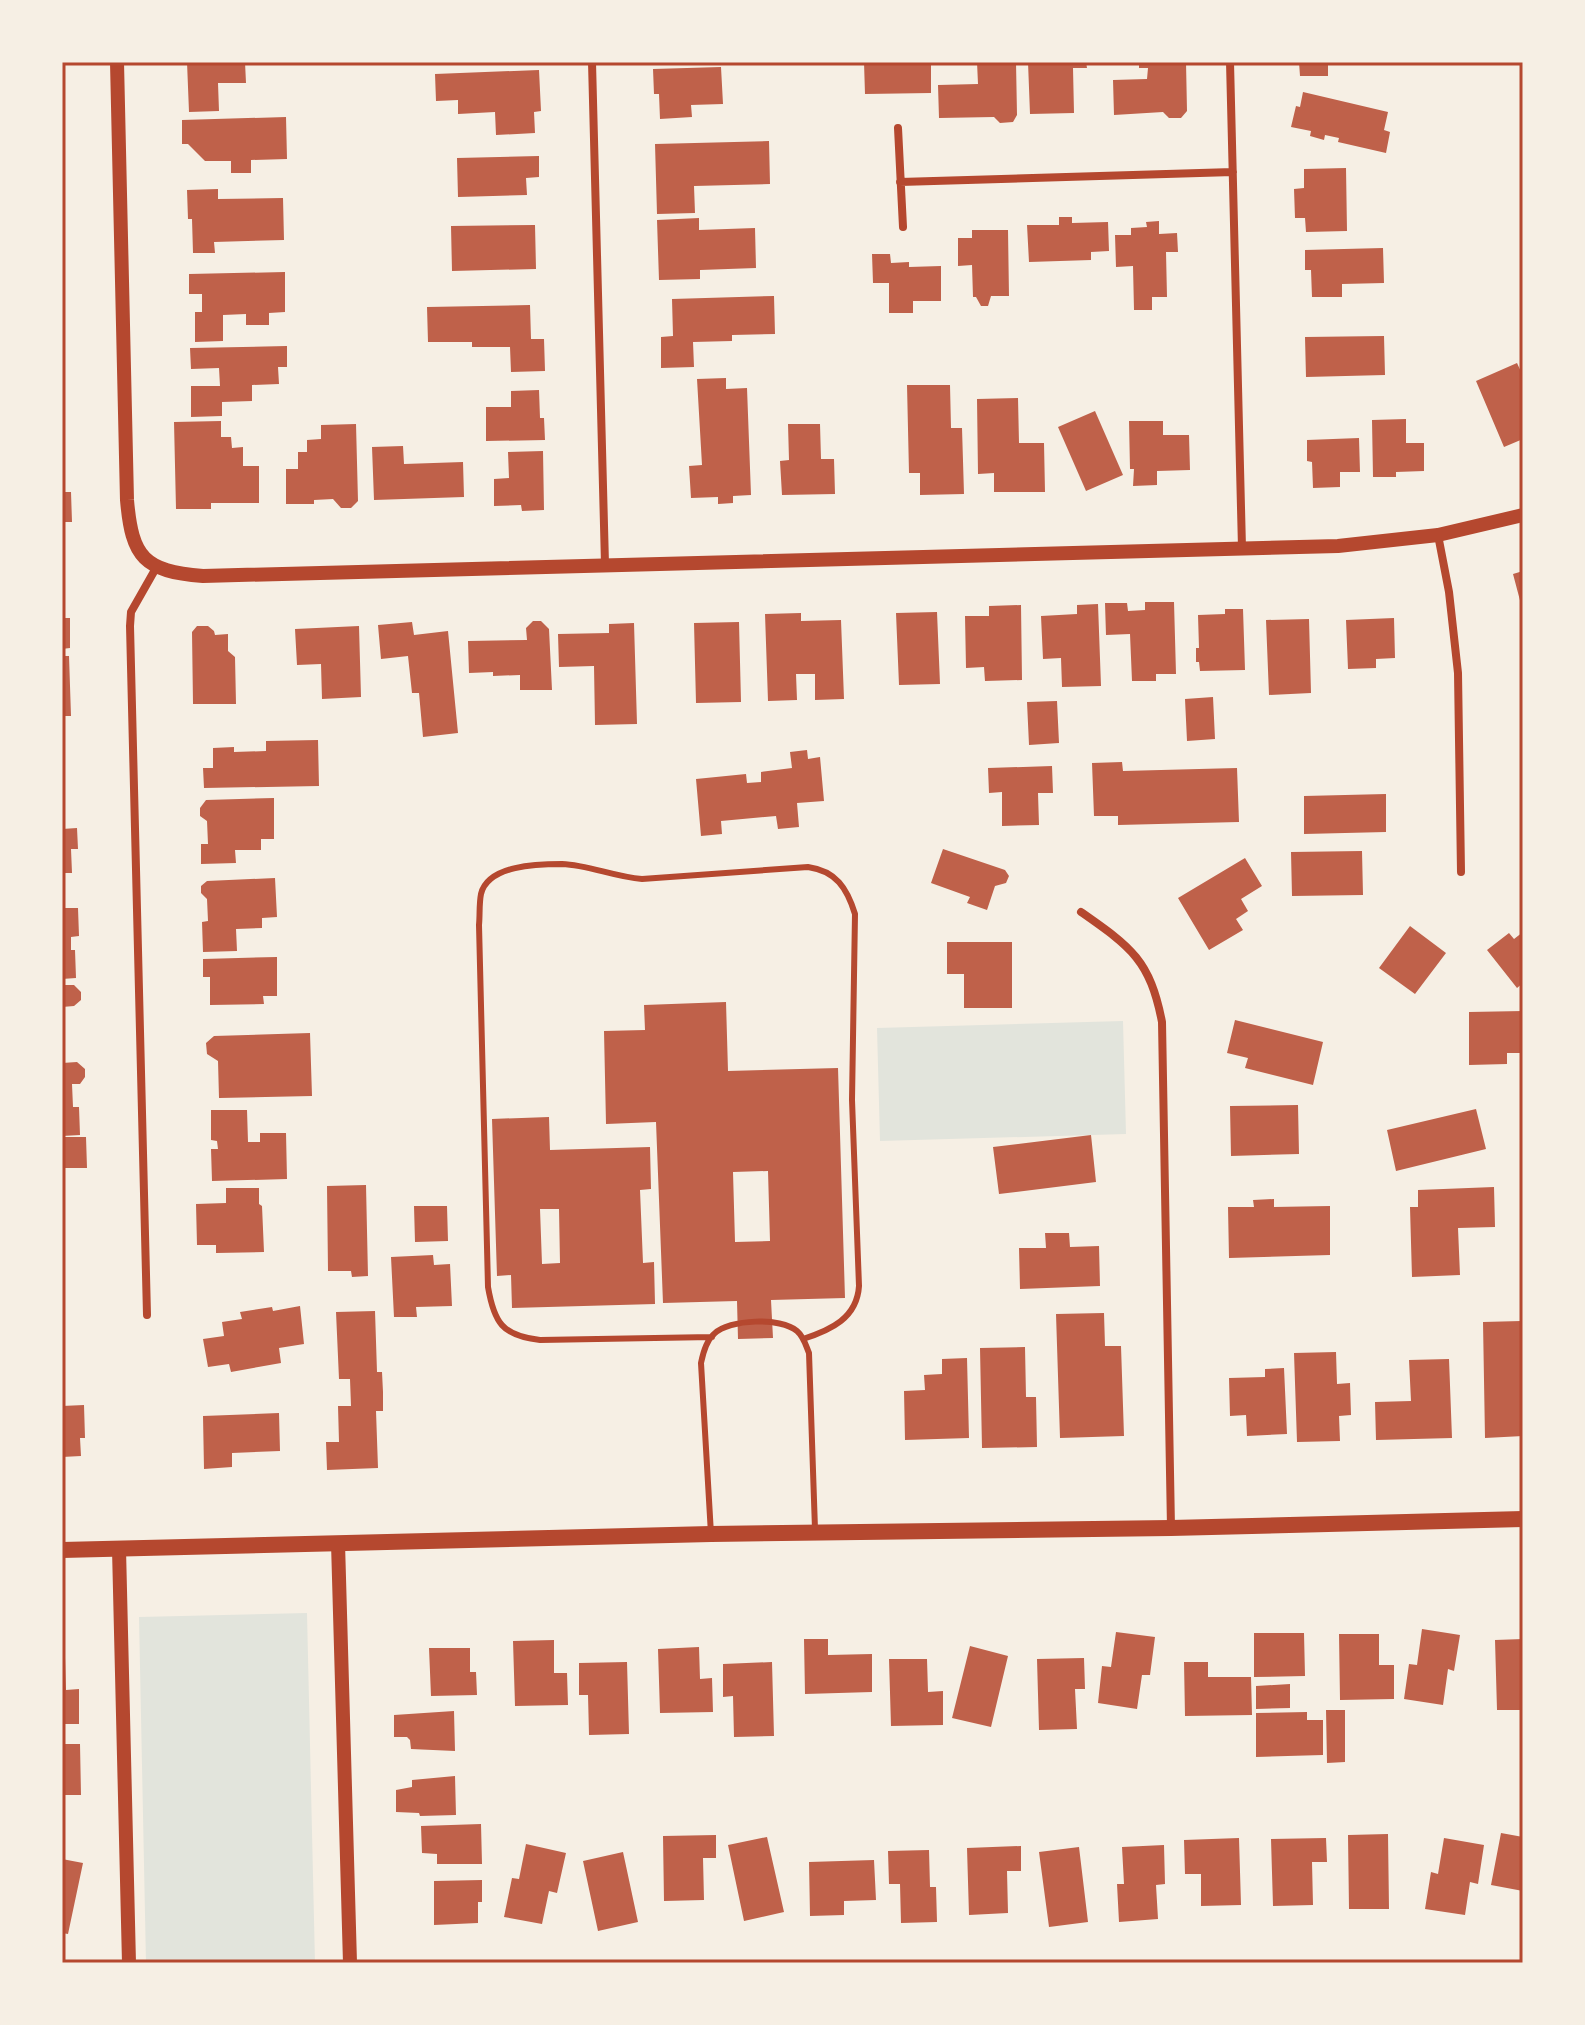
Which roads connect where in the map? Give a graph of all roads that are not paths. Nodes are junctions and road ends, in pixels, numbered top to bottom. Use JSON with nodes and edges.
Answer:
{"nodes":[{"id":1,"x":117,"y":62,"type":"edge"},
{"id":2,"x":592,"y":62,"type":"edge"},
{"id":3,"x":1230,"y":62,"type":"edge"},
{"id":4,"x":898,"y":128,"type":"dead end"},
{"id":5,"x":1233,"y":172,"type":"junction"},
{"id":6,"x":900,"y":182,"type":"junction"},
{"id":7,"x":903,"y":227,"type":"dead end"},
{"id":8,"x":1523,"y":515,"type":"edge"},
{"id":9,"x":1438,"y":535,"type":"junction"},
{"id":10,"x":1242,"y":548,"type":"junction"},
{"id":11,"x":605,"y":564,"type":"junction"},
{"id":12,"x":156,"y":568,"type":"junction"},
{"id":13,"x":1461,"y":872,"type":"dead end"},
{"id":14,"x":1081,"y":912,"type":"dead end"},
{"id":15,"x":147,"y":1315,"type":"dead end"},
{"id":16,"x":712,"y":1337,"type":"junction"},
{"id":17,"x":803,"y":1339,"type":"junction"},
{"id":18,"x":1523,"y":1519,"type":"edge"},
{"id":19,"x":1171,"y":1528,"type":"junction"},
{"id":20,"x":815,"y":1533,"type":"junction"},
{"id":21,"x":711,"y":1534,"type":"junction"},
{"id":22,"x":338,"y":1543,"type":"junction"},
{"id":23,"x":119,"y":1549,"type":"junction"},
{"id":24,"x":62,"y":1550,"type":"edge"},
{"id":25,"x":129,"y":1963,"type":"edge"},
{"id":26,"x":350,"y":1963,"type":"edge"}],
"edges":[{"from":1,"to":12,"type":"street"},
{"from":2,"to":11,"type":"street"},
{"from":3,"to":5,"type":"street"},
{"from":4,"to":6,"type":"street"},
{"from":5,"to":6,"type":"street"},
{"from":5,"to":10,"type":"street"},
{"from":6,"to":7,"type":"street"},
{"from":8,"to":9,"type":"street"},
{"from":9,"to":10,"type":"street"},
{"from":9,"to":13,"type":"street"},
{"from":10,"to":11,"type":"street"},
{"from":11,"to":12,"type":"street"},
{"from":12,"to":15,"type":"street"},
{"from":14,"to":19,"type":"street"},
{"from":16,"to":17,"type":"lane"},
{"from":16,"to":17,"type":"lane"},
{"from":16,"to":21,"type":"lane"},
{"from":17,"to":20,"type":"lane"},
{"from":18,"to":19,"type":"main road"},
{"from":19,"to":20,"type":"main road"},
{"from":20,"to":21,"type":"main road"},
{"from":21,"to":22,"type":"main road"},
{"from":22,"to":23,"type":"main road"},
{"from":22,"to":26,"type":"street"},
{"from":23,"to":24,"type":"main road"},
{"from":23,"to":25,"type":"street"}]}
